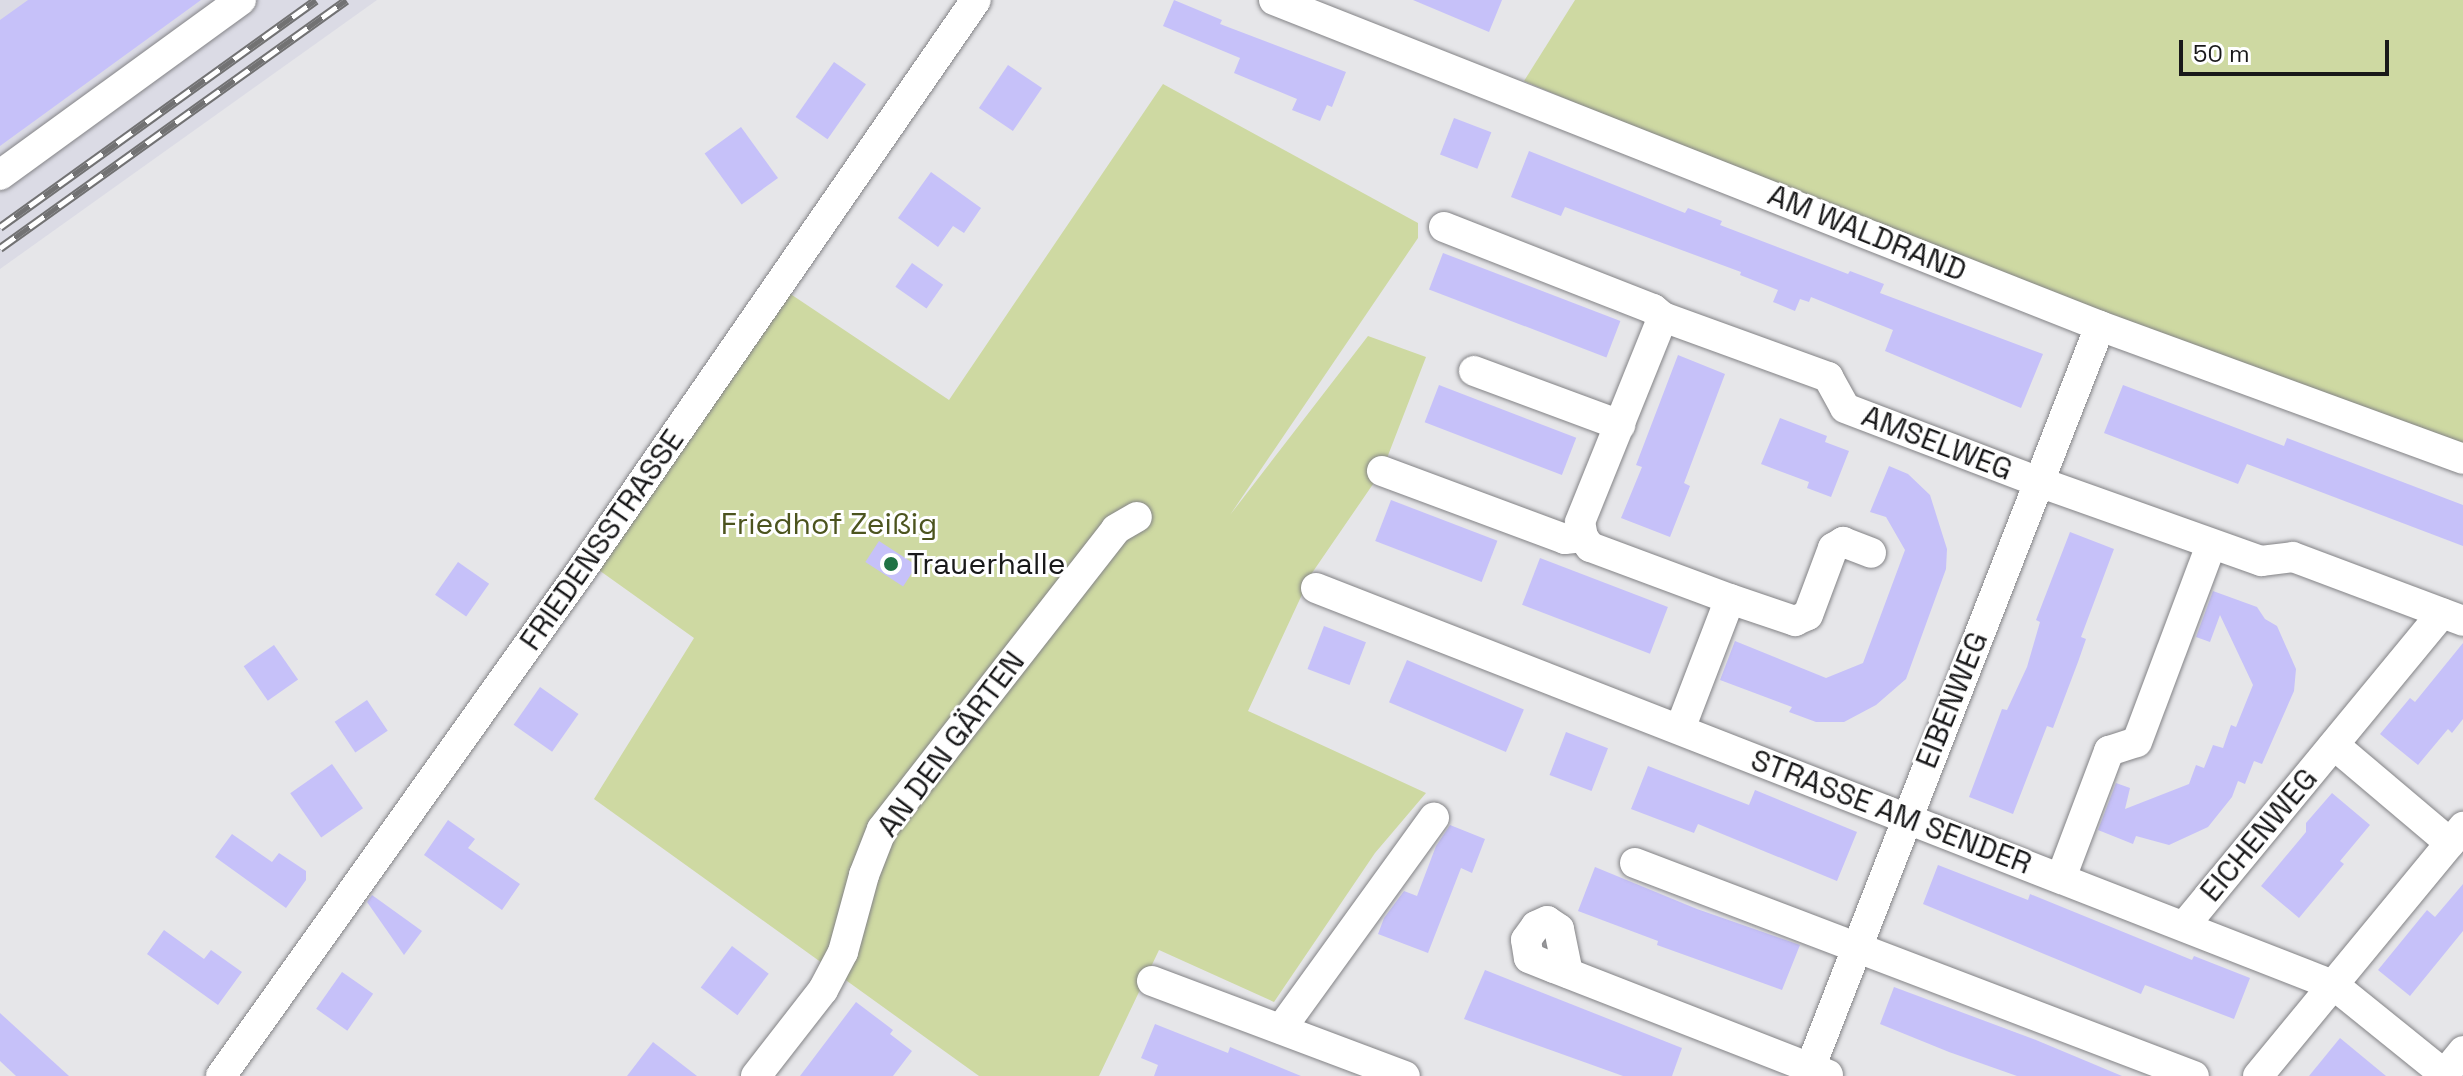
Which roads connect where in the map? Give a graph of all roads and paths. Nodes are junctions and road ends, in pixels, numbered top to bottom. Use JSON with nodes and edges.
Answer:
{"nodes":[{"id":1,"x":241,"y":0,"type":"edge"},
{"id":2,"x":976,"y":0,"type":"edge"},
{"id":3,"x":1274,"y":0,"type":"edge"},
{"id":4,"x":0,"y":175,"type":"edge"},
{"id":5,"x":1444,"y":227,"type":"dead end"},
{"id":6,"x":1663,"y":317,"type":"junction"},
{"id":7,"x":2100,"y":326,"type":"junction"},
{"id":8,"x":1474,"y":371,"type":"dead end"},
{"id":9,"x":1620,"y":425,"type":"junction"},
{"id":10,"x":2463,"y":459,"type":"edge"},
{"id":11,"x":1382,"y":471,"type":"dead end"},
{"id":12,"x":2039,"y":482,"type":"junction"},
{"id":13,"x":1137,"y":517,"type":"dead end"},
{"id":14,"x":1583,"y":537,"type":"junction"},
{"id":15,"x":2211,"y":545,"type":"junction"},
{"id":16,"x":1871,"y":553,"type":"dead end"},
{"id":17,"x":1316,"y":588,"type":"dead end"},
{"id":18,"x":1730,"y":599,"type":"junction"},
{"id":19,"x":2453,"y":617,"type":"edge"},
{"id":20,"x":1680,"y":729,"type":"junction"},
{"id":21,"x":2334,"y":745,"type":"junction"},
{"id":22,"x":1906,"y":817,"type":"junction"},
{"id":23,"x":1434,"y":818,"type":"dead end"},
{"id":24,"x":2456,"y":835,"type":"edge"},
{"id":25,"x":1635,"y":863,"type":"dead end"},
{"id":26,"x":2061,"y":878,"type":"junction"},
{"id":27,"x":2185,"y":925,"type":"junction"},
{"id":28,"x":1856,"y":947,"type":"junction"},
{"id":29,"x":1568,"y":973,"type":"dead end"},
{"id":30,"x":1152,"y":981,"type":"dead end"},
{"id":31,"x":2335,"y":986,"type":"junction"},
{"id":32,"x":1281,"y":1029,"type":"junction"},
{"id":33,"x":2463,"y":1051,"type":"edge"},
{"id":34,"x":1816,"y":1074,"type":"edge"},
{"id":35,"x":2443,"y":1075,"type":"edge"},
{"id":36,"x":221,"y":1076,"type":"edge"},
{"id":37,"x":756,"y":1076,"type":"edge"},
{"id":38,"x":1405,"y":1076,"type":"edge"},
{"id":39,"x":2194,"y":1076,"type":"edge"},
{"id":40,"x":2258,"y":1076,"type":"edge"}],
"edges":[{"from":1,"to":4,"type":"street"},
{"from":2,"to":36,"type":"street","name":"FRIEDENSSTRASSE"},
{"from":3,"to":7,"type":"street","name":"AM WALDRAND"},
{"from":5,"to":6,"type":"street","name":"AMSELWEG"},
{"from":6,"to":9,"type":"street"},
{"from":6,"to":12,"type":"street","name":"AMSELWEG"},
{"from":7,"to":10,"type":"street","name":"AM WALDRAND"},
{"from":7,"to":12,"type":"street","name":"EIBENWEG"},
{"from":8,"to":9,"type":"street"},
{"from":9,"to":14,"type":"street"},
{"from":11,"to":14,"type":"street"},
{"from":12,"to":15,"type":"street","name":"AMSELWEG"},
{"from":12,"to":22,"type":"street","name":"EIBENWEG"},
{"from":13,"to":37,"type":"street","name":"AN DEN GÄRTEN"},
{"from":14,"to":18,"type":"street"},
{"from":15,"to":19,"type":"street","name":"AMSELWEG"},
{"from":15,"to":26,"type":"street"},
{"from":16,"to":18,"type":"street"},
{"from":17,"to":20,"type":"street","name":"STRASSE AM SENDER"},
{"from":18,"to":20,"type":"street"},
{"from":19,"to":21,"type":"street","name":"EICHENWEG"},
{"from":20,"to":22,"type":"street","name":"STRASSE AM SENDER"},
{"from":21,"to":24,"type":"street","name":"EICHENWEG"},
{"from":21,"to":27,"type":"street","name":"EICHENWEG"},
{"from":22,"to":26,"type":"street","name":"STRASSE AM SENDER"},
{"from":22,"to":28,"type":"street","name":"EIBENWEG"},
{"from":23,"to":32,"type":"street"},
{"from":24,"to":31,"type":"street"},
{"from":25,"to":28,"type":"street"},
{"from":26,"to":27,"type":"street","name":"STRASSE AM SENDER"},
{"from":27,"to":31,"type":"street","name":"STRASSE AM SENDER"},
{"from":28,"to":34,"type":"street","name":"EIBENWEG"},
{"from":28,"to":39,"type":"street"},
{"from":29,"to":34,"type":"street"},
{"from":30,"to":32,"type":"street"},
{"from":31,"to":35,"type":"street","name":"STRASSE AM SENDER"},
{"from":31,"to":40,"type":"street"},
{"from":32,"to":38,"type":"street"},
{"from":33,"to":35,"type":"street"}]}
